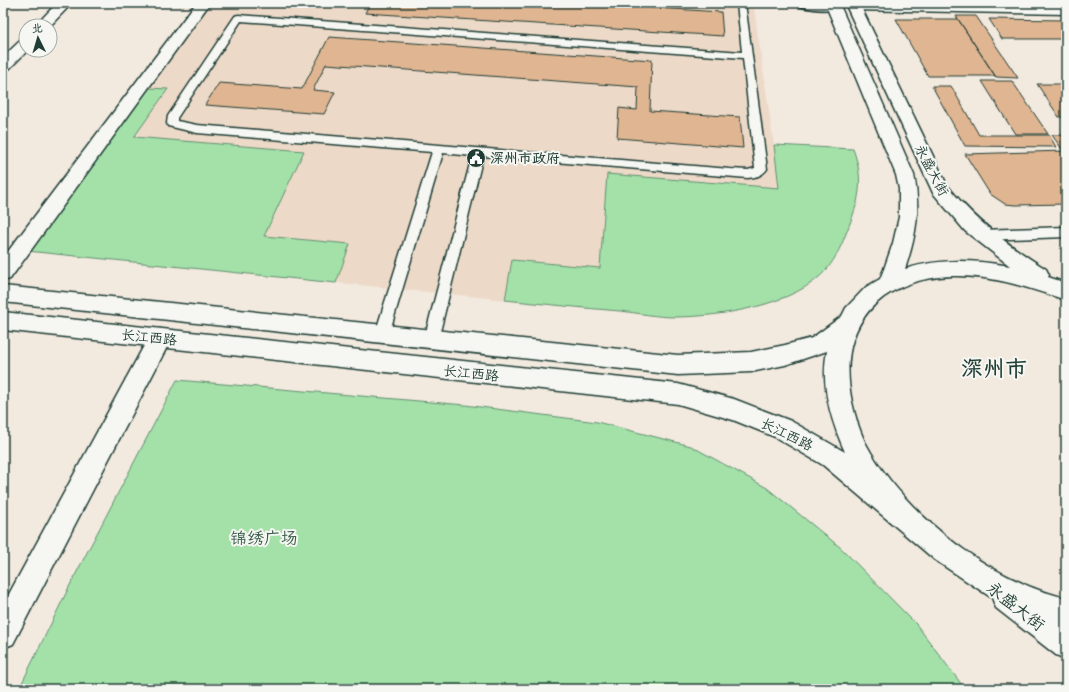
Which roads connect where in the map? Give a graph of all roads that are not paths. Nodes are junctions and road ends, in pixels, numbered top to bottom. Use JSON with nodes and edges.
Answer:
{"nodes":[{"id":1,"x":65,"y":3,"type":"edge"},
{"id":2,"x":203,"y":3,"type":"edge"},
{"id":3,"x":741,"y":3,"type":"edge"},
{"id":4,"x":804,"y":3,"type":"edge"},
{"id":5,"x":832,"y":4,"type":"edge"},
{"id":6,"x":853,"y":5,"type":"edge"},
{"id":7,"x":1066,"y":10,"type":"edge"},
{"id":8,"x":50,"y":18,"type":"edge"},
{"id":9,"x":18,"y":50,"type":"edge"},
{"id":10,"x":747,"y":55,"type":"junction"},
{"id":11,"x":3,"y":66,"type":"edge"},
{"id":12,"x":438,"y":149,"type":"junction"},
{"id":13,"x":479,"y":152,"type":"junction"},
{"id":14,"x":1066,"y":232,"type":"edge"},
{"id":15,"x":982,"y":235,"type":"junction"},
{"id":16,"x":3,"y":272,"type":"edge"},
{"id":17,"x":889,"y":283,"type":"junction"},
{"id":18,"x":1066,"y":291,"type":"edge"},
{"id":19,"x":3,"y":294,"type":"edge"},
{"id":20,"x":3,"y":321,"type":"edge"},
{"id":21,"x":849,"y":322,"type":"junction"},
{"id":22,"x":382,"y":334,"type":"junction"},
{"id":23,"x":160,"y":338,"type":"junction"},
{"id":24,"x":431,"y":340,"type":"junction"},
{"id":25,"x":907,"y":518,"type":"junction"},
{"id":26,"x":966,"y":567,"type":"junction"},
{"id":27,"x":1066,"y":612,"type":"edge"},
{"id":28,"x":3,"y":634,"type":"edge"},
{"id":29,"x":1066,"y":645,"type":"edge"}],
"edges":[{"from":1,"to":8,"type":"main road"},
{"from":2,"to":16,"type":"main road"},
{"from":3,"to":10,"type":"lane"},
{"from":4,"to":5,"type":"main road"},
{"from":5,"to":17,"type":"main road","name":"永盛大街"},
{"from":6,"to":7,"type":"main road"},
{"from":6,"to":15,"type":"main road","name":"永盛大街"},
{"from":9,"to":11,"type":"main road"},
{"from":10,"to":12,"type":"lane"},
{"from":10,"to":13,"type":"lane"},
{"from":12,"to":13,"type":"lane"},
{"from":12,"to":22,"type":"lane"},
{"from":13,"to":24,"type":"lane"},
{"from":14,"to":15,"type":"lane"},
{"from":15,"to":18,"type":"main road","name":"永盛大街"},
{"from":17,"to":18,"type":"main road"},
{"from":17,"to":21,"type":"main road"},
{"from":19,"to":22,"type":"main road","name":"长江西路"},
{"from":20,"to":23,"type":"main road","name":"长江西路"},
{"from":21,"to":24,"type":"main road","name":"长江西路"},
{"from":21,"to":25,"type":"main road"},
{"from":22,"to":24,"type":"main road","name":"长江西路"},
{"from":23,"to":25,"type":"main road","name":"长江西路"},
{"from":23,"to":28,"type":"main road"},
{"from":25,"to":26,"type":"main road"},
{"from":26,"to":27,"type":"main road"},
{"from":26,"to":29,"type":"main road","name":"永盛大街"}]}
